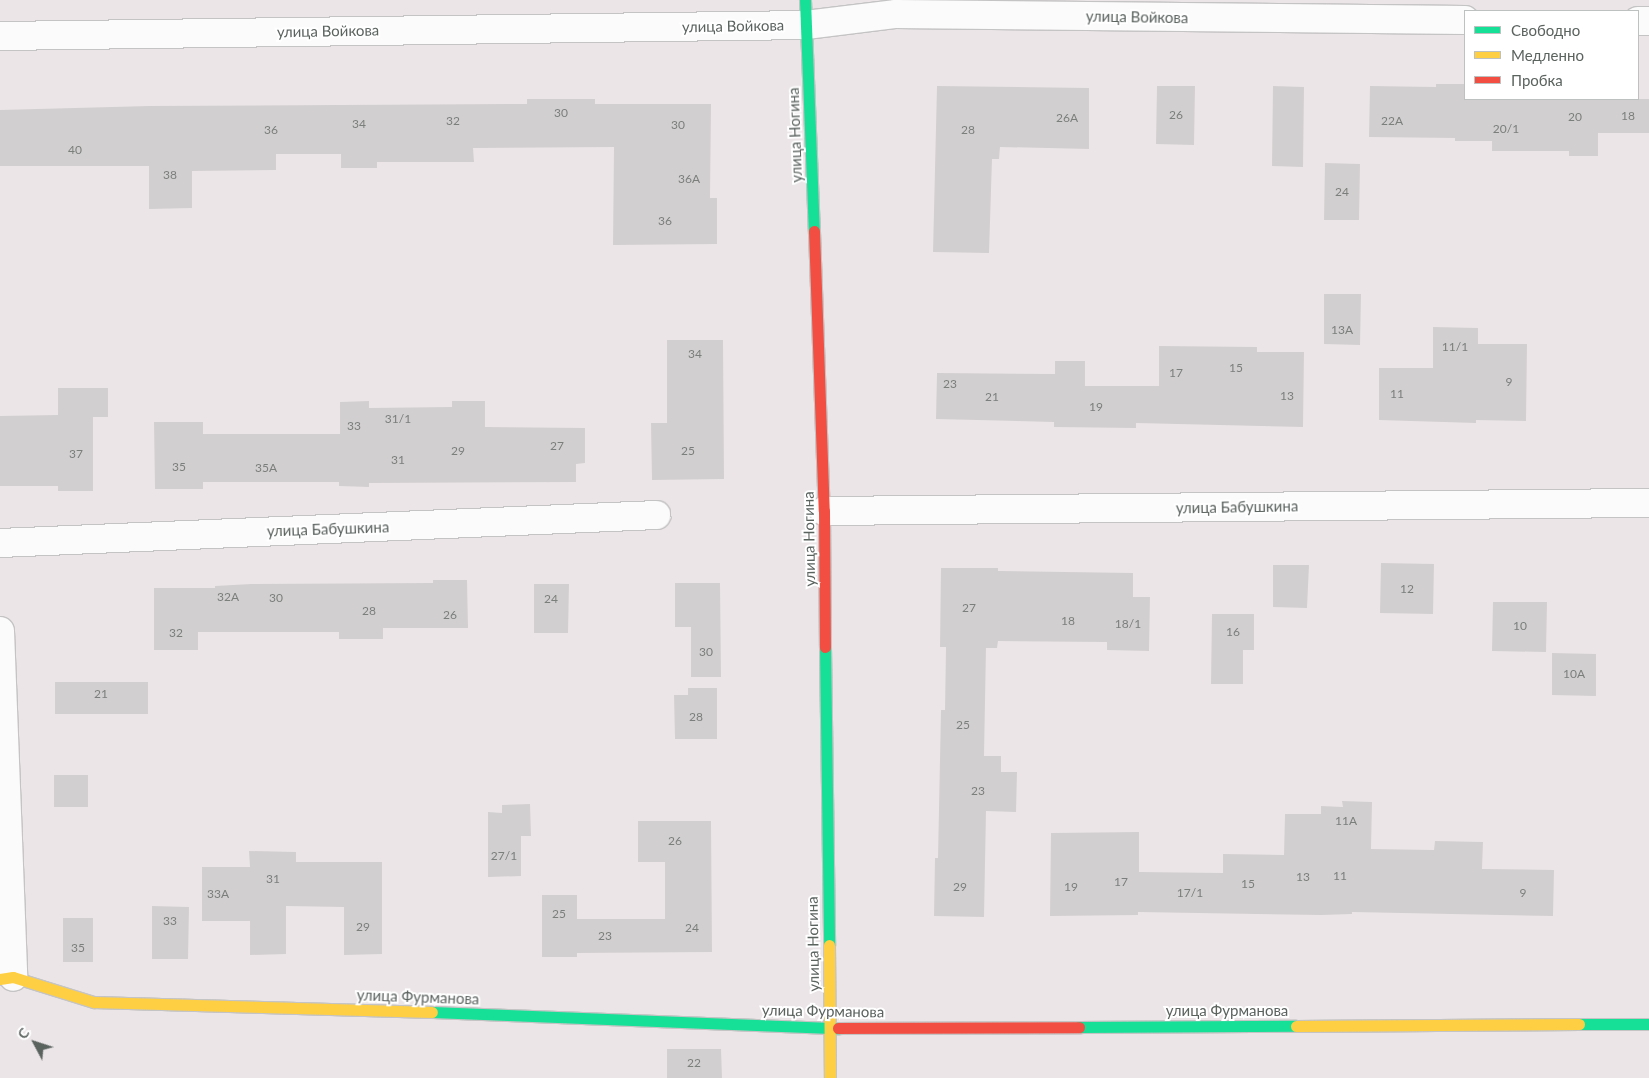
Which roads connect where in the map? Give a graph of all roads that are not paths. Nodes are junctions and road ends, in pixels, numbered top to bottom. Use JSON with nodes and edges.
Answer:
{"nodes":[{"id":1,"x":907,"y":7,"type":"edge"},
{"id":2,"x":805,"y":12,"type":"edge"},
{"id":3,"x":1464,"y":20,"type":"edge"},
{"id":4,"x":0,"y":36,"type":"edge"},
{"id":5,"x":1649,"y":503,"type":"edge"},
{"id":6,"x":824,"y":511,"type":"junction"},
{"id":7,"x":656,"y":515,"type":"dead end"},
{"id":8,"x":0,"y":543,"type":"edge"},
{"id":9,"x":0,"y":631,"type":"edge"},
{"id":10,"x":6,"y":978,"type":"edge"},
{"id":11,"x":1649,"y":1024,"type":"edge"},
{"id":12,"x":829,"y":1028,"type":"junction"},
{"id":13,"x":830,"y":1078,"type":"edge"}],
"edges":[{"from":1,"to":2,"type":"street","name":"улица Войкова"},
{"from":1,"to":3,"type":"street","name":"улица Войкова"},
{"from":2,"to":4,"type":"street","name":"улица Войкова"},
{"from":2,"to":6,"type":"street","name":"улица Ногина"},
{"from":5,"to":6,"type":"street","name":"улица Бабушкина"},
{"from":6,"to":12,"type":"street","name":"улица Ногина"},
{"from":7,"to":8,"type":"street","name":"улица Бабушкина"},
{"from":9,"to":10,"type":"street"},
{"from":10,"to":12,"type":"street","name":"улица Фурманова"},
{"from":11,"to":12,"type":"street","name":"улица Фурманова"},
{"from":12,"to":13,"type":"street","name":"улица Ногина"}]}
